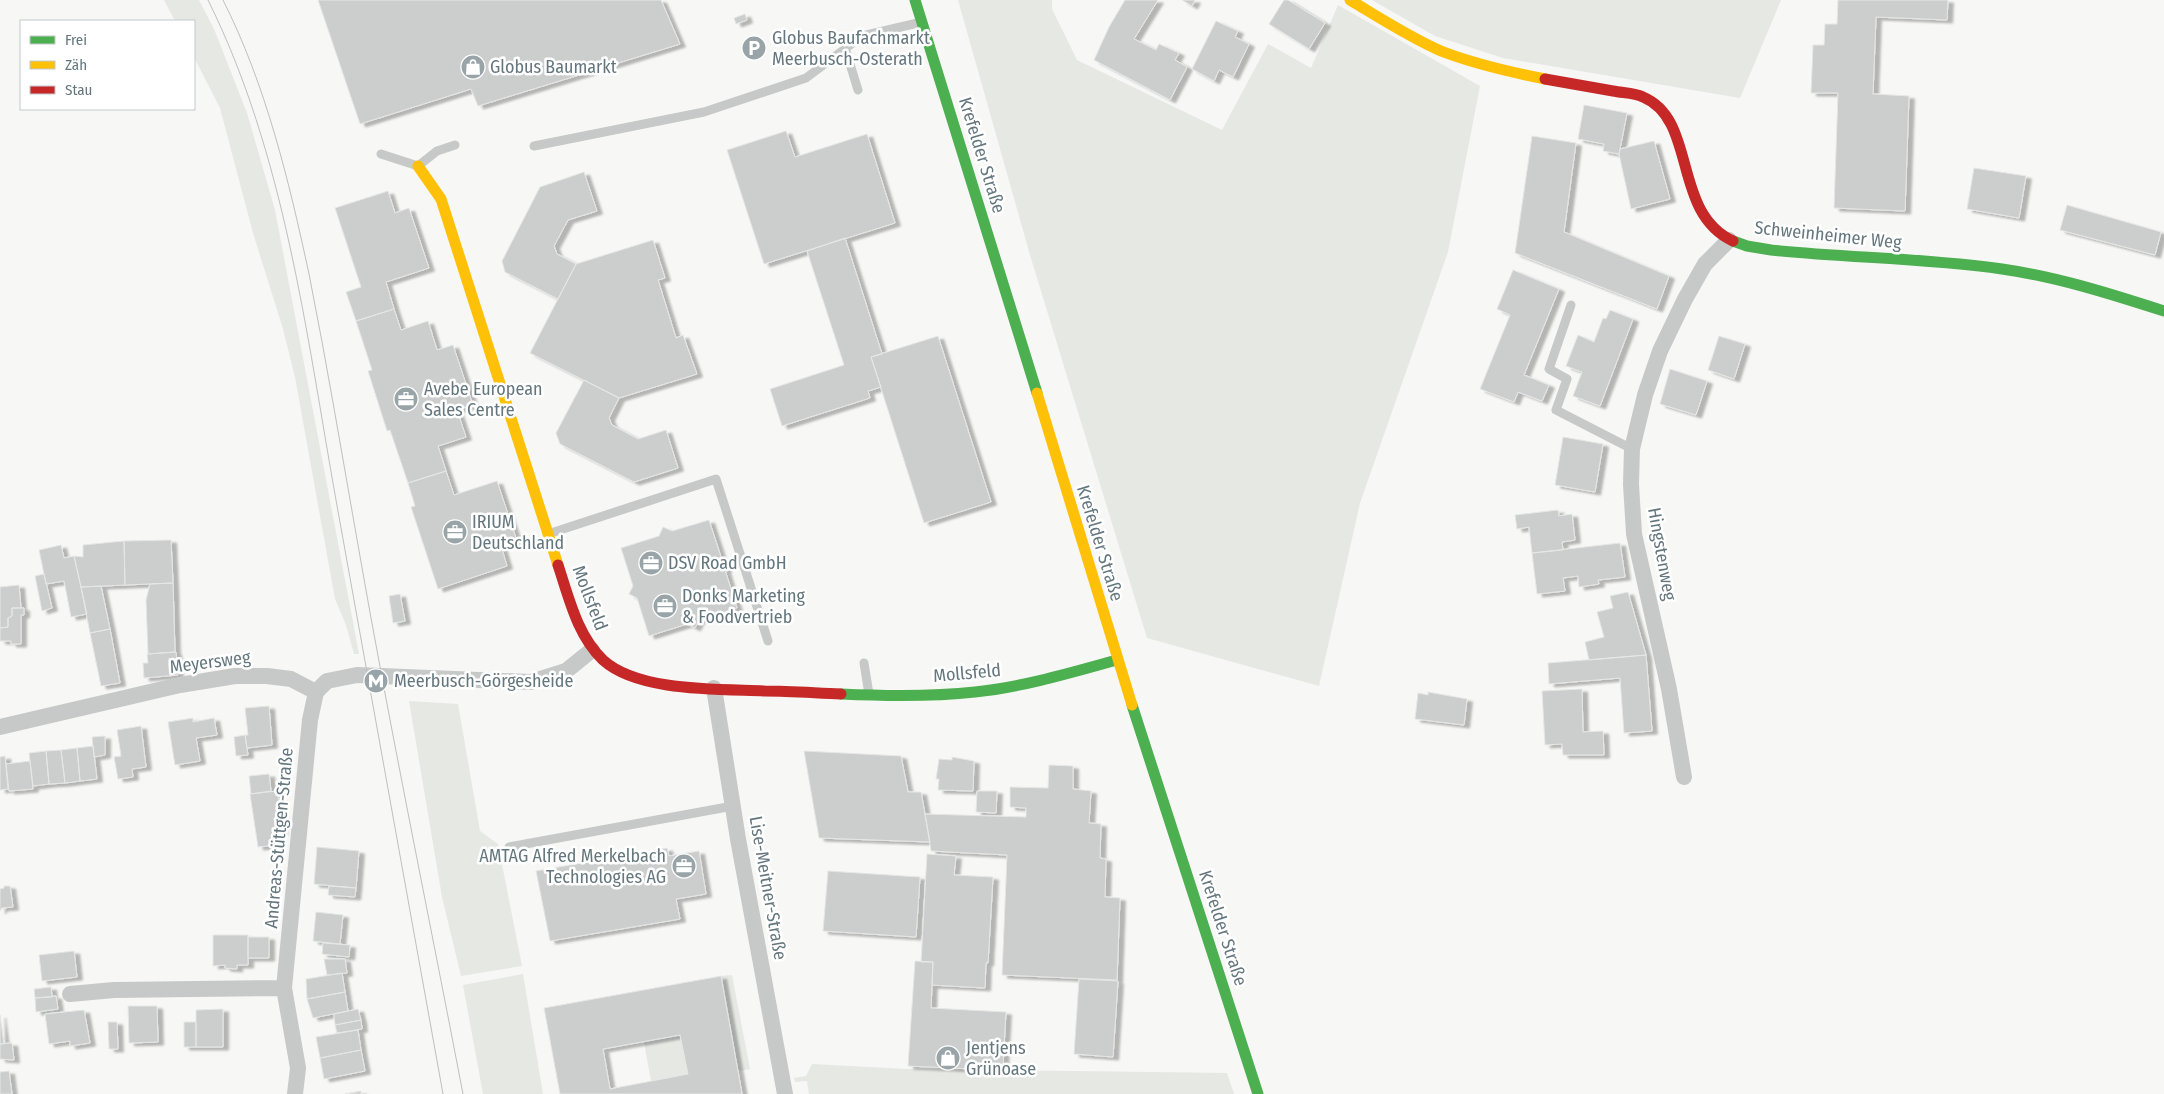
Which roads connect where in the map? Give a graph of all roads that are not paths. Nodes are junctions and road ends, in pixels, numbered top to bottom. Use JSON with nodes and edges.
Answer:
{"nodes":[{"id":1,"x":915,"y":0,"type":"edge"},
{"id":2,"x":1350,"y":0,"type":"edge"},
{"id":3,"x":922,"y":22,"type":"junction"},
{"id":4,"x":845,"y":48,"type":"junction"},
{"id":5,"x":858,"y":90,"type":"dead end"},
{"id":6,"x":455,"y":145,"type":"dead end"},
{"id":7,"x":534,"y":146,"type":"dead end"},
{"id":8,"x":381,"y":154,"type":"dead end"},
{"id":9,"x":418,"y":166,"type":"junction"},
{"id":10,"x":1729,"y":240,"type":"junction"},
{"id":11,"x":1571,"y":305,"type":"dead end"},
{"id":12,"x":2164,"y":311,"type":"edge"},
{"id":13,"x":1632,"y":449,"type":"junction"},
{"id":14,"x":548,"y":534,"type":"junction"},
{"id":15,"x":768,"y":641,"type":"dead end"},
{"id":16,"x":592,"y":650,"type":"junction"},
{"id":17,"x":1117,"y":660,"type":"junction"},
{"id":18,"x":864,"y":663,"type":"dead end"},
{"id":19,"x":714,"y":688,"type":"junction"},
{"id":20,"x":316,"y":692,"type":"junction"},
{"id":21,"x":869,"y":694,"type":"junction"},
{"id":22,"x":0,"y":726,"type":"edge"},
{"id":23,"x":1684,"y":777,"type":"dead end"},
{"id":24,"x":733,"y":806,"type":"junction"},
{"id":25,"x":509,"y":847,"type":"dead end"},
{"id":26,"x":284,"y":988,"type":"junction"},
{"id":27,"x":70,"y":994,"type":"dead end"},
{"id":28,"x":295,"y":1094,"type":"edge"},
{"id":29,"x":785,"y":1094,"type":"edge"},
{"id":30,"x":1258,"y":1094,"type":"edge"}],
"edges":[{"from":1,"to":3,"type":"street","name":"Krefelder Straße"},
{"from":2,"to":10,"type":"street","name":"Schweinheimer Weg"},
{"from":3,"to":4,"type":"lane"},
{"from":3,"to":17,"type":"street","name":"Krefelder Straße"},
{"from":4,"to":5,"type":"lane"},
{"from":4,"to":7,"type":"lane"},
{"from":6,"to":9,"type":"lane"},
{"from":8,"to":9,"type":"lane"},
{"from":9,"to":14,"type":"street","name":"Mollsfeld"},
{"from":10,"to":12,"type":"street","name":"Schweinheimer Weg"},
{"from":10,"to":13,"type":"street","name":"Hingstenweg"},
{"from":11,"to":13,"type":"lane"},
{"from":13,"to":23,"type":"street","name":"Hingstenweg"},
{"from":14,"to":15,"type":"lane"},
{"from":14,"to":16,"type":"street","name":"Mollsfeld"},
{"from":16,"to":19,"type":"street","name":"Mollsfeld"},
{"from":16,"to":20,"type":"street"},
{"from":17,"to":21,"type":"street","name":"Mollsfeld"},
{"from":17,"to":30,"type":"street","name":"Krefelder Straße"},
{"from":18,"to":21,"type":"lane"},
{"from":19,"to":21,"type":"street","name":"Mollsfeld"},
{"from":19,"to":24,"type":"street","name":"Lise-Meitner-Straße"},
{"from":20,"to":22,"type":"street","name":"Meyersweg"},
{"from":20,"to":26,"type":"street","name":"Andreas-Stüttgen-Straße"},
{"from":24,"to":25,"type":"lane"},
{"from":24,"to":29,"type":"street","name":"Lise-Meitner-Straße"},
{"from":26,"to":27,"type":"street"},
{"from":26,"to":28,"type":"street","name":"Andreas-Stüttgen-Straße"}]}
